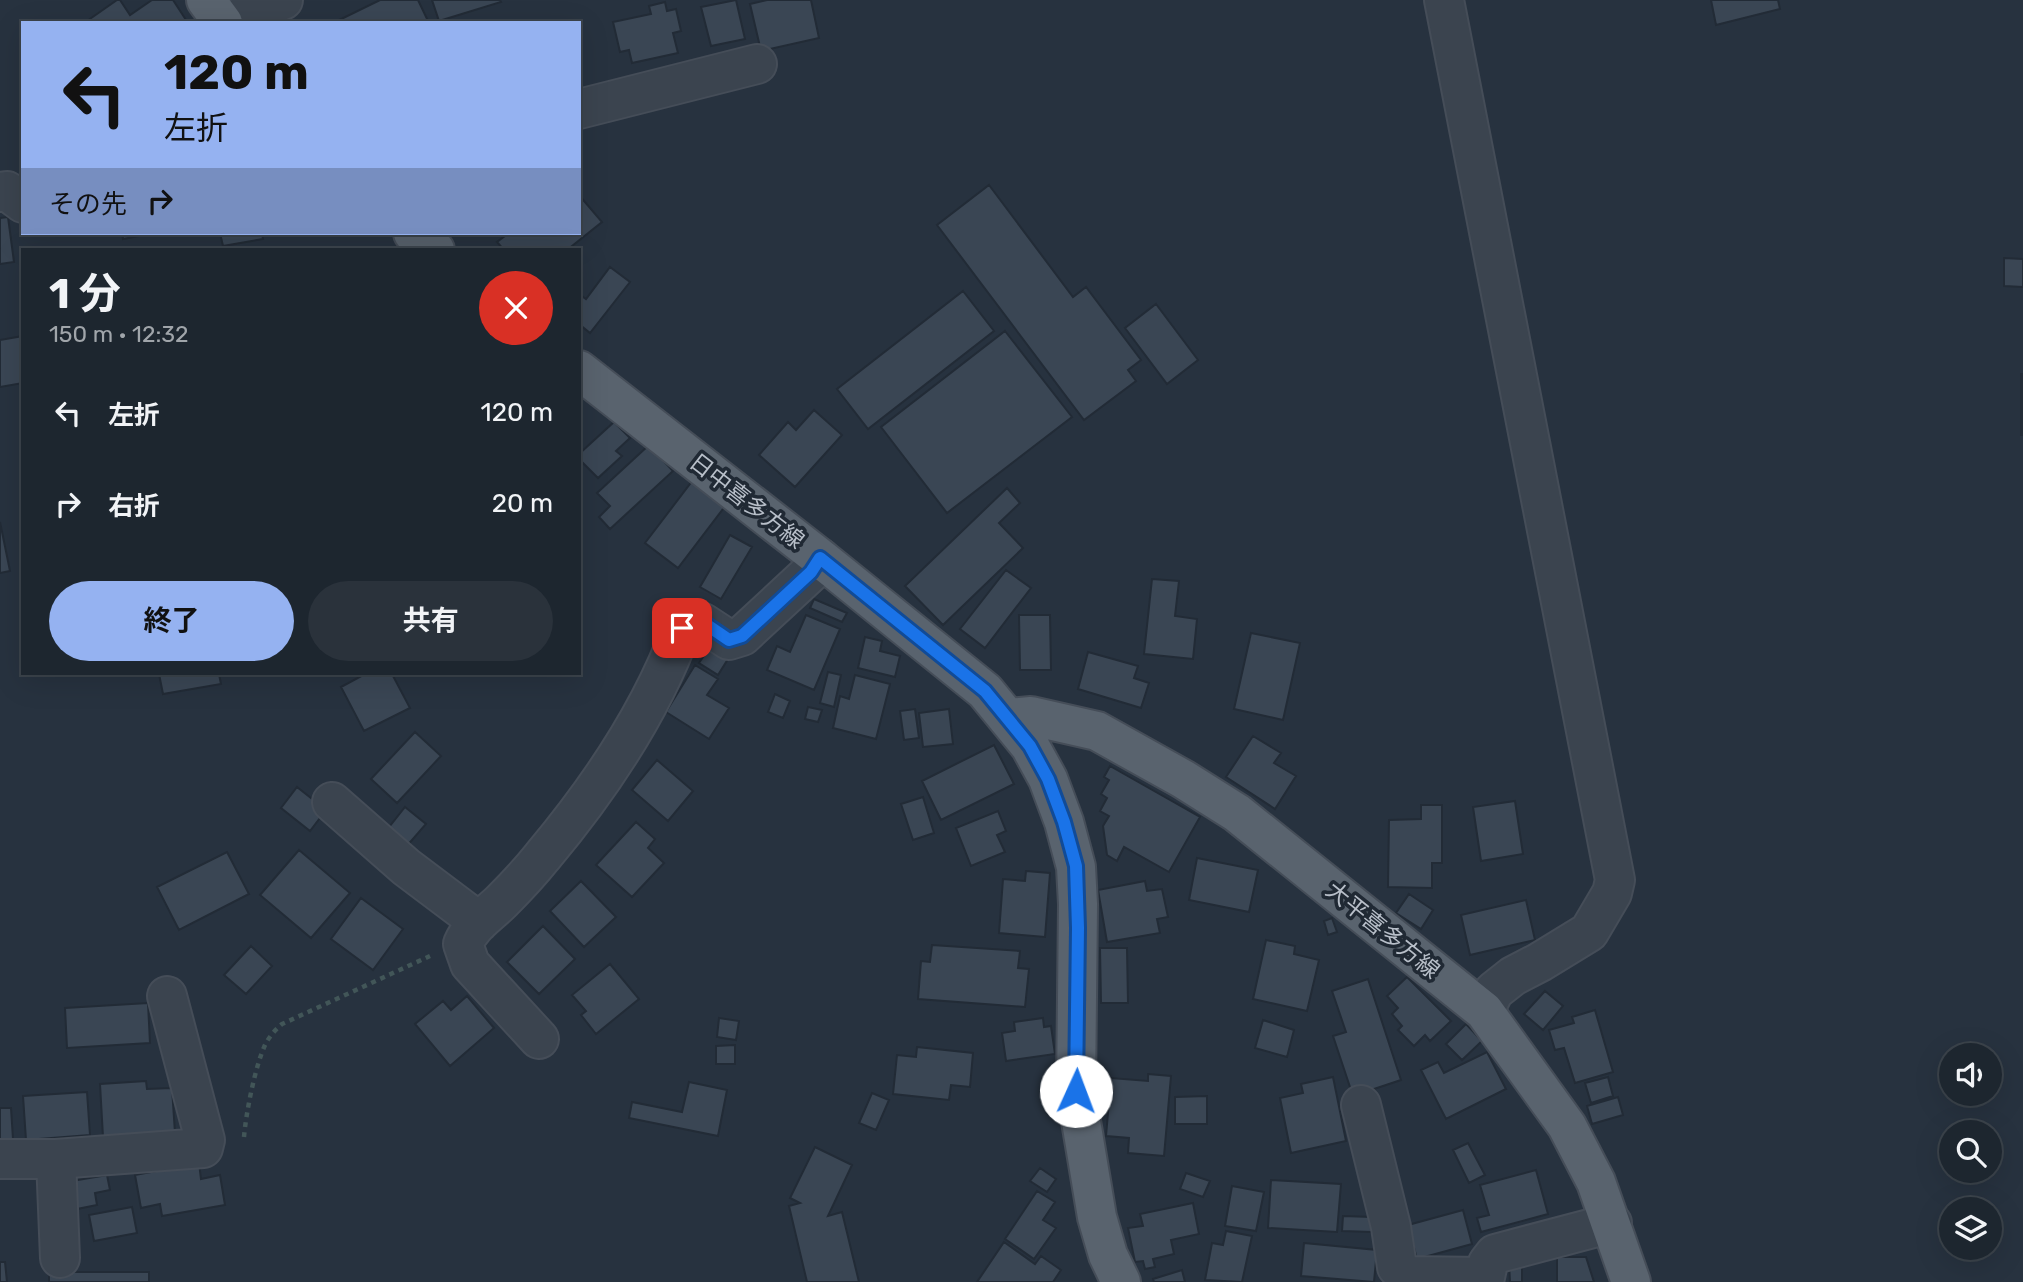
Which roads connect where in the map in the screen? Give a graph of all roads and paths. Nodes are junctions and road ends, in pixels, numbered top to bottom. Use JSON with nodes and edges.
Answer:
{"nodes":[{"id":1,"x":206,"y":0,"type":"edge"},
{"id":2,"x":283,"y":0,"type":"edge"},
{"id":3,"x":1444,"y":0,"type":"edge"},
{"id":4,"x":222,"y":21,"type":"edge"},
{"id":5,"x":229,"y":21,"type":"edge"},
{"id":6,"x":757,"y":64,"type":"dead end"},
{"id":7,"x":581,"y":108,"type":"edge"},
{"id":8,"x":0,"y":192,"type":"edge"},
{"id":9,"x":21,"y":201,"type":"edge"},
{"id":10,"x":581,"y":372,"type":"edge"},
{"id":11,"x":820,"y":558,"type":"junction"},
{"id":12,"x":1007,"y":718,"type":"junction"},
{"id":13,"x":332,"y":802,"type":"dead end"},
{"id":14,"x":471,"y":933,"type":"junction"},
{"id":15,"x":167,"y":996,"type":"dead end"},
{"id":16,"x":1484,"y":1011,"type":"junction"},
{"id":17,"x":540,"y":1039,"type":"dead end"},
{"id":18,"x":1361,"y":1105,"type":"dead end"},
{"id":19,"x":205,"y":1140,"type":"junction"},
{"id":20,"x":56,"y":1159,"type":"junction"},
{"id":21,"x":0,"y":1160,"type":"edge"},
{"id":22,"x":1612,"y":1223,"type":"junction"},
{"id":23,"x":60,"y":1258,"type":"dead end"},
{"id":24,"x":1121,"y":1282,"type":"edge"},
{"id":25,"x":1631,"y":1282,"type":"edge"}],
"edges":[{"from":1,"to":4,"type":"main road"},
{"from":2,"to":5,"type":"street"},
{"from":3,"to":16,"type":"street"},
{"from":6,"to":7,"type":"street"},
{"from":8,"to":9,"type":"street"},
{"from":10,"to":11,"type":"main road","name":"日中喜多方線"},
{"from":11,"to":12,"type":"main road","name":"日中喜多方線"},
{"from":11,"to":14,"type":"street"},
{"from":12,"to":16,"type":"main road","name":"大平喜多方線"},
{"from":12,"to":24,"type":"main road","name":"日中喜多方線"},
{"from":13,"to":14,"type":"street"},
{"from":14,"to":17,"type":"street"},
{"from":14,"to":19,"type":"path"},
{"from":15,"to":19,"type":"street"},
{"from":16,"to":22,"type":"main road","name":"大平喜多方線"},
{"from":18,"to":22,"type":"street"},
{"from":19,"to":20,"type":"street"},
{"from":20,"to":21,"type":"street"},
{"from":20,"to":23,"type":"street"},
{"from":22,"to":25,"type":"main road","name":"大平喜多方線"}]}
